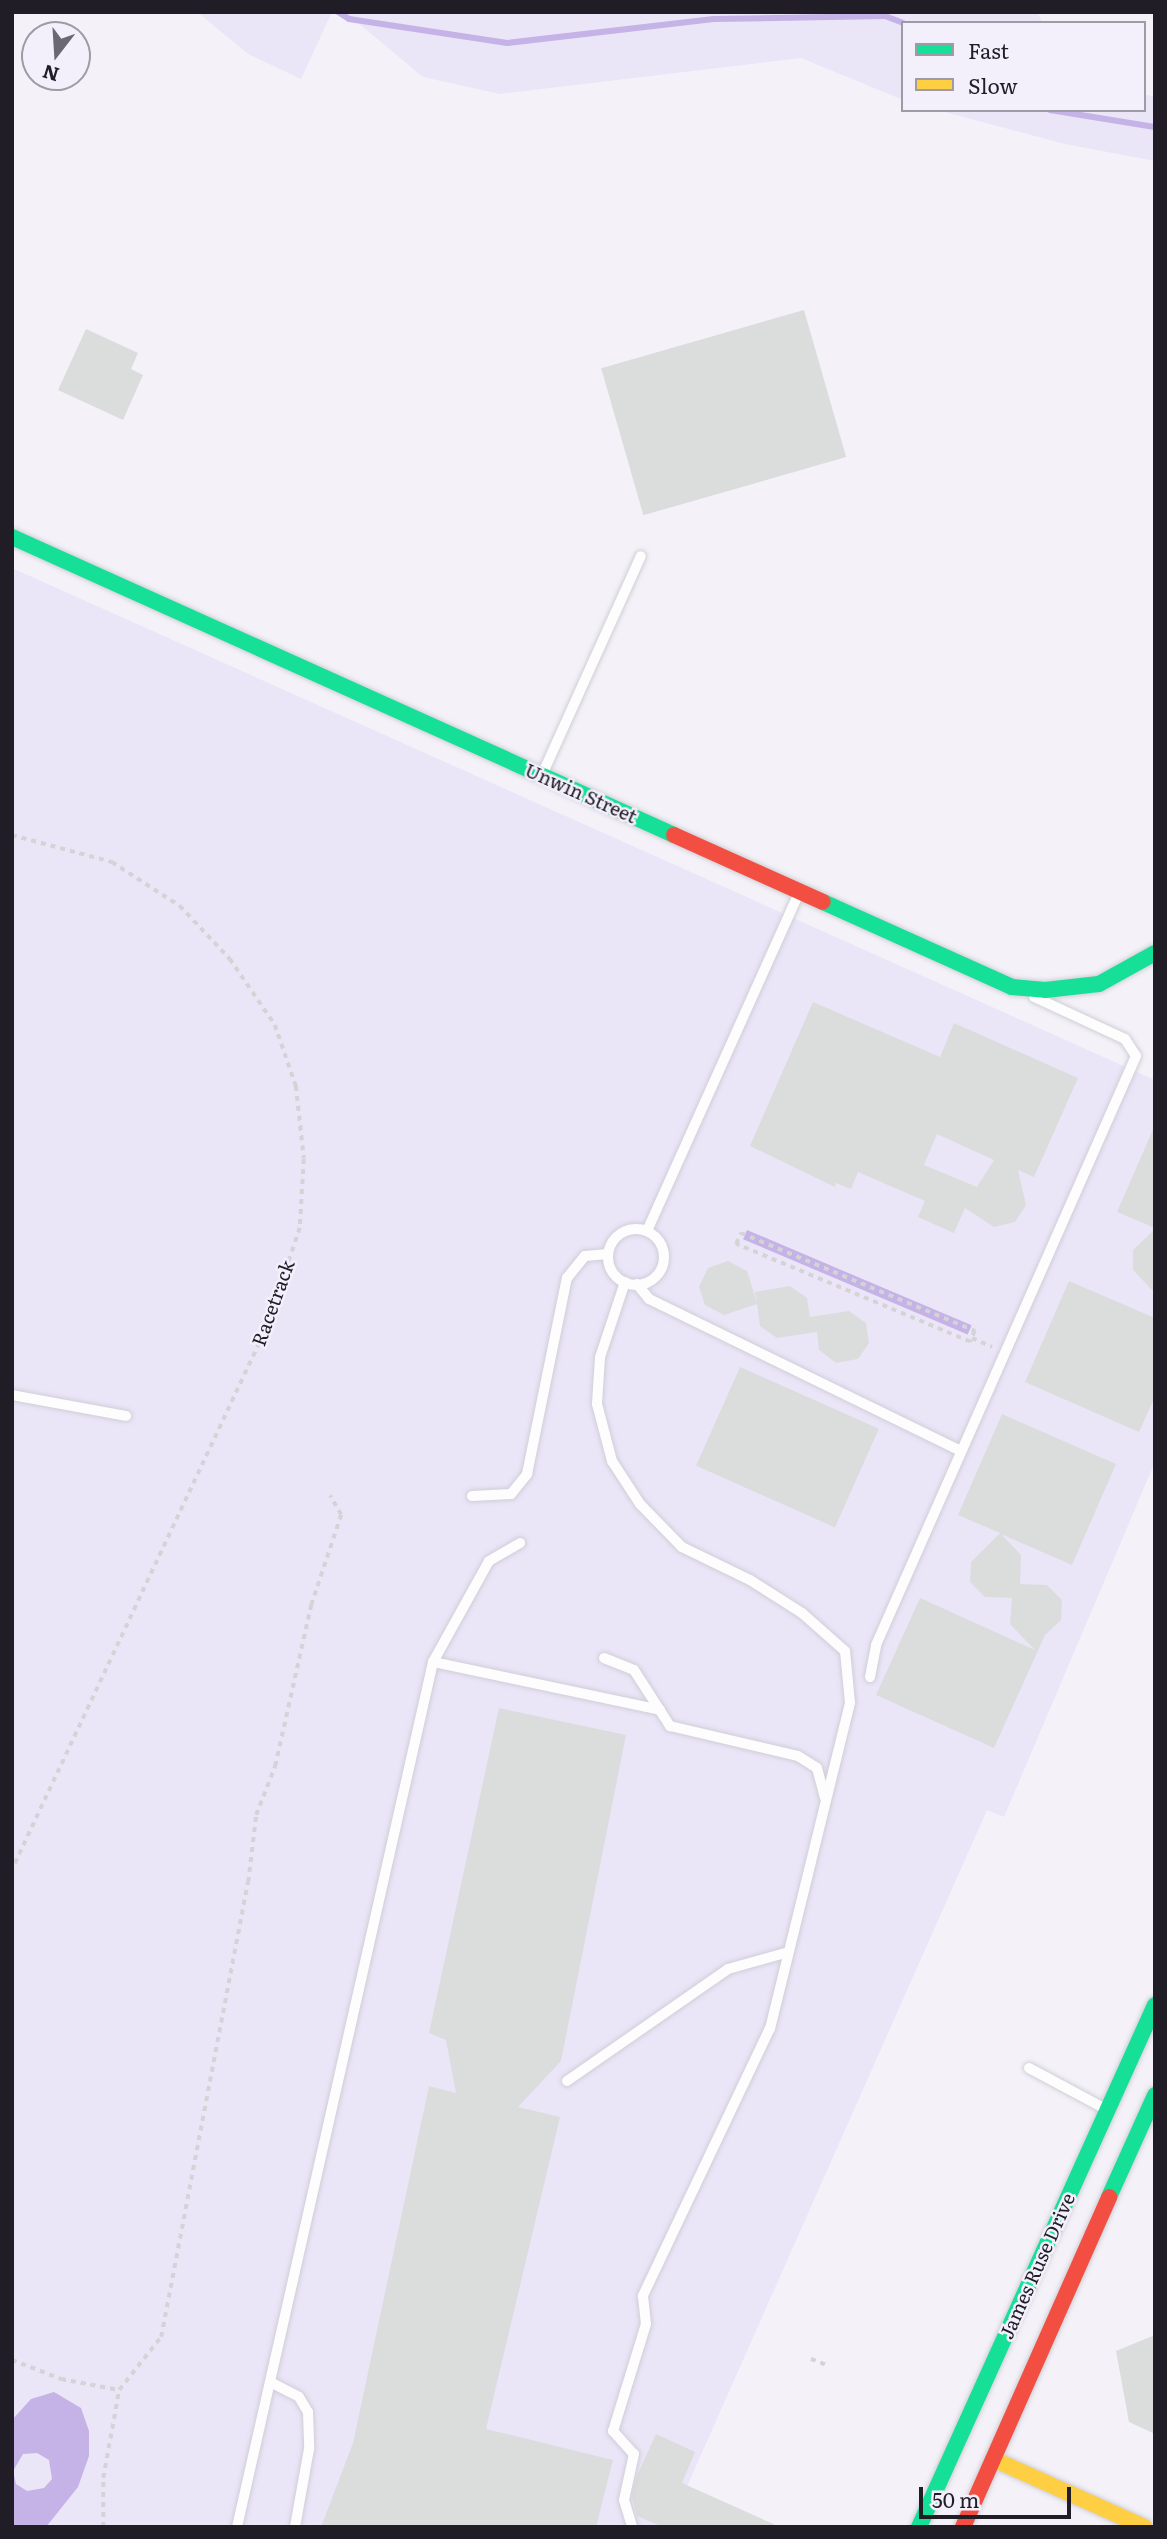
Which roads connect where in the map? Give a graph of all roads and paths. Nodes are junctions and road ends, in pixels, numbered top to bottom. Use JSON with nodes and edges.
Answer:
{"nodes":[{"id":1,"x":12,"y":537,"type":"edge"},
{"id":2,"x":641,"y":556,"type":"dead end"},
{"id":3,"x":542,"y":776,"type":"junction"},
{"id":4,"x":12,"y":835,"type":"edge"},
{"id":5,"x":800,"y":890,"type":"junction"},
{"id":6,"x":1155,"y":953,"type":"edge"},
{"id":7,"x":1012,"y":987,"type":"junction"},
{"id":8,"x":647,"y":1231,"type":"junction"},
{"id":9,"x":608,"y":1254,"type":"junction"},
{"id":10,"x":625,"y":1282,"type":"junction"},
{"id":11,"x":637,"y":1284,"type":"junction"},
{"id":12,"x":972,"y":1338,"type":"junction"},
{"id":13,"x":1003,"y":1351,"type":"junction"},
{"id":14,"x":12,"y":1395,"type":"edge"},
{"id":15,"x":126,"y":1416,"type":"dead end"},
{"id":16,"x":960,"y":1451,"type":"junction"},
{"id":17,"x":330,"y":1496,"type":"dead end"},
{"id":18,"x":472,"y":1496,"type":"dead end"},
{"id":19,"x":520,"y":1543,"type":"dead end"},
{"id":20,"x":604,"y":1658,"type":"dead end"},
{"id":21,"x":433,"y":1662,"type":"junction"},
{"id":22,"x":870,"y":1677,"type":"dead end"},
{"id":23,"x":660,"y":1710,"type":"junction"},
{"id":24,"x":825,"y":1798,"type":"junction"},
{"id":25,"x":12,"y":1870,"type":"edge"},
{"id":26,"x":789,"y":1952,"type":"junction"},
{"id":27,"x":1155,"y":2005,"type":"edge"},
{"id":28,"x":1029,"y":2068,"type":"dead end"},
{"id":29,"x":567,"y":2081,"type":"dead end"},
{"id":30,"x":1155,"y":2095,"type":"edge"},
{"id":31,"x":1131,"y":2120,"type":"edge"},
{"id":32,"x":811,"y":2359,"type":"dead end"},
{"id":33,"x":12,"y":2360,"type":"edge"},
{"id":34,"x":827,"y":2365,"type":"dead end"},
{"id":35,"x":272,"y":2382,"type":"junction"},
{"id":36,"x":119,"y":2389,"type":"junction"},
{"id":37,"x":993,"y":2459,"type":"junction"},
{"id":38,"x":103,"y":2527,"type":"edge"},
{"id":39,"x":237,"y":2527,"type":"edge"},
{"id":40,"x":295,"y":2527,"type":"edge"},
{"id":41,"x":632,"y":2527,"type":"edge"},
{"id":42,"x":919,"y":2527,"type":"edge"},
{"id":43,"x":963,"y":2527,"type":"edge"},
{"id":44,"x":1144,"y":2527,"type":"edge"}],
"edges":[{"from":1,"to":3,"type":"street","name":"Unwin Street"},
{"from":2,"to":3,"type":"lane"},
{"from":3,"to":5,"type":"street","name":"Unwin Street"},
{"from":4,"to":25,"type":"path","name":"Racetrack"},
{"from":5,"to":7,"type":"street","name":"Unwin Street"},
{"from":5,"to":8,"type":"lane"},
{"from":6,"to":7,"type":"street","name":"Unwin Street"},
{"from":7,"to":13,"type":"lane"},
{"from":8,"to":9,"type":"lane"},
{"from":8,"to":11,"type":"lane"},
{"from":9,"to":10,"type":"lane"},
{"from":9,"to":18,"type":"lane"},
{"from":10,"to":11,"type":"lane"},
{"from":10,"to":24,"type":"lane"},
{"from":11,"to":16,"type":"lane"},
{"from":12,"to":12,"type":"path"},
{"from":12,"to":13,"type":"path"},
{"from":13,"to":16,"type":"lane"},
{"from":14,"to":15,"type":"lane"},
{"from":16,"to":22,"type":"lane"},
{"from":17,"to":36,"type":"path"},
{"from":19,"to":21,"type":"lane"},
{"from":20,"to":23,"type":"lane"},
{"from":21,"to":23,"type":"lane"},
{"from":21,"to":35,"type":"lane"},
{"from":23,"to":24,"type":"lane"},
{"from":24,"to":26,"type":"lane"},
{"from":26,"to":29,"type":"lane"},
{"from":26,"to":41,"type":"lane"},
{"from":27,"to":31,"type":"street","name":"James Ruse Drive"},
{"from":28,"to":31,"type":"lane"},
{"from":30,"to":31,"type":"street","name":"James Ruse Drive"},
{"from":31,"to":37,"type":"street","name":"James Ruse Drive"},
{"from":31,"to":42,"type":"street","name":"James Ruse Drive"},
{"from":32,"to":34,"type":"path"},
{"from":33,"to":36,"type":"path"},
{"from":35,"to":39,"type":"lane"},
{"from":35,"to":40,"type":"lane"},
{"from":36,"to":38,"type":"path"},
{"from":37,"to":43,"type":"street","name":"James Ruse Drive"},
{"from":37,"to":44,"type":"street"}]}
